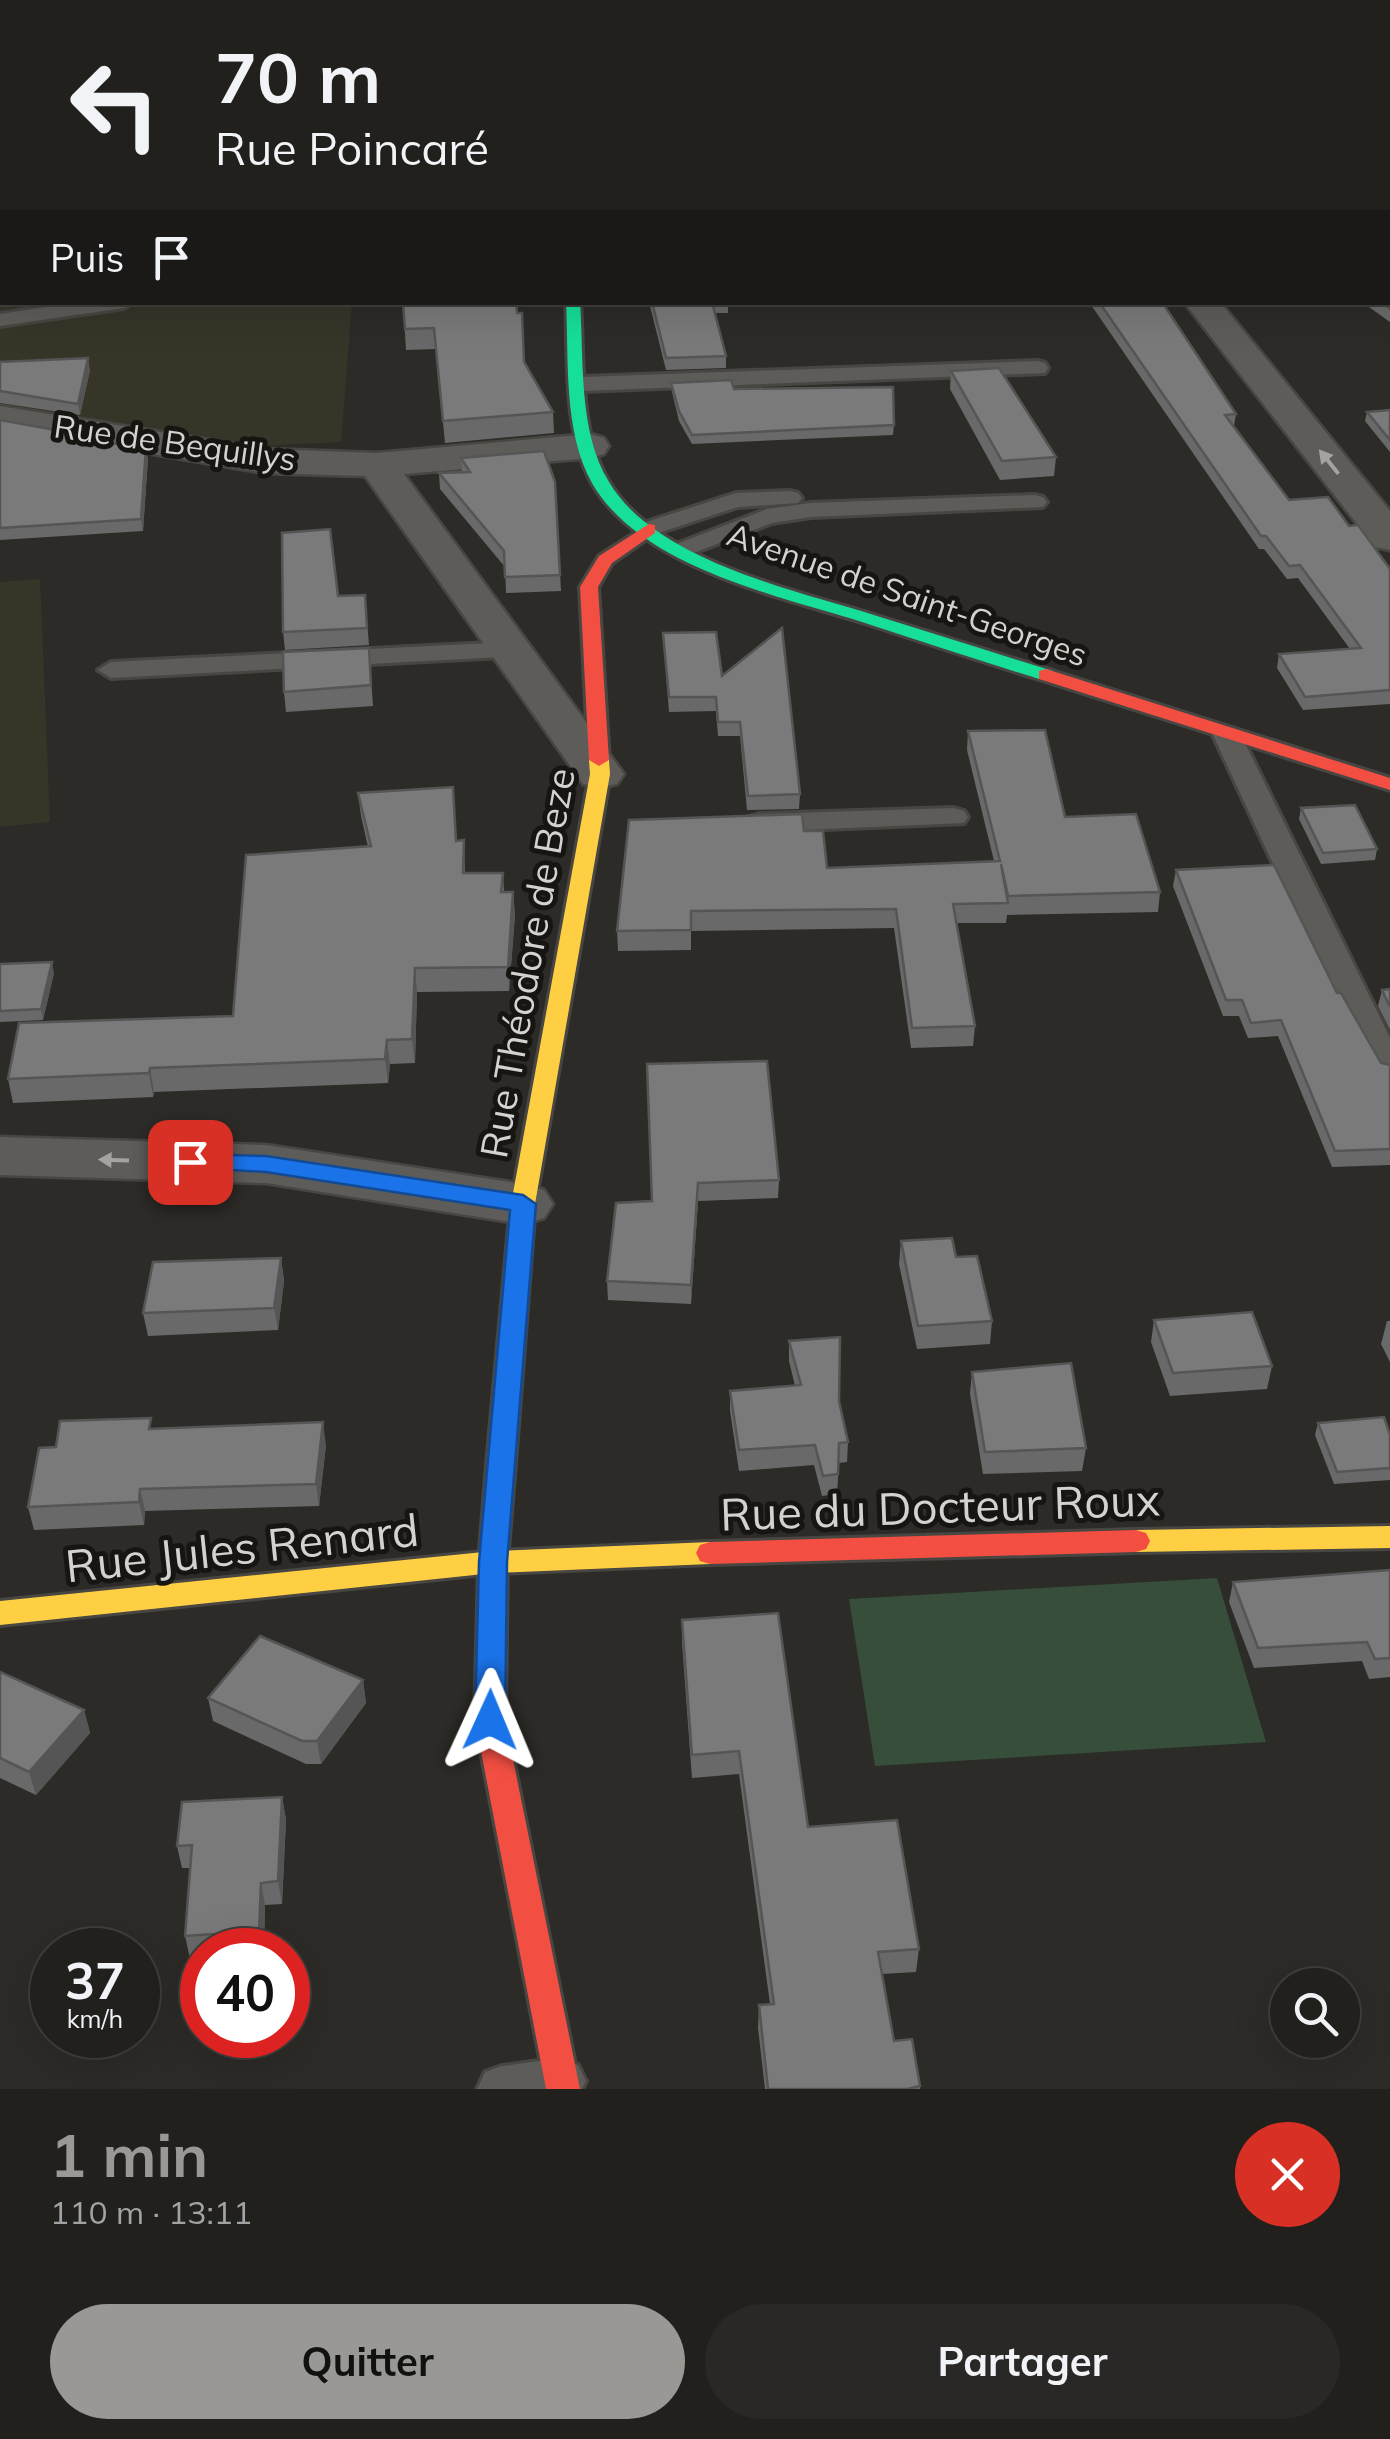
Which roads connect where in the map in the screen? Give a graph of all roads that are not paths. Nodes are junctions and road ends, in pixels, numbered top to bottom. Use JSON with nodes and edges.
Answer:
{"nodes":[{"id":1,"x":103,"y":305,"type":"edge"},
{"id":2,"x":573,"y":305,"type":"edge"},
{"id":3,"x":1203,"y":305,"type":"edge"},
{"id":4,"x":0,"y":320,"type":"edge"},
{"id":5,"x":1037,"y":368,"type":"dead end"},
{"id":6,"x":582,"y":384,"type":"junction"},
{"id":7,"x":0,"y":417,"type":"edge"},
{"id":8,"x":590,"y":446,"type":"junction"},
{"id":9,"x":377,"y":466,"type":"junction"},
{"id":10,"x":869,"y":494,"type":"dead end"},
{"id":11,"x":1035,"y":502,"type":"dead end"},
{"id":12,"x":648,"y":529,"type":"junction"},
{"id":13,"x":1390,"y":538,"type":"edge"},
{"id":14,"x":683,"y":550,"type":"junction"},
{"id":15,"x":511,"y":650,"type":"junction"},
{"id":16,"x":110,"y":670,"type":"dead end"},
{"id":17,"x":1228,"y":735,"type":"junction"},
{"id":18,"x":600,"y":774,"type":"junction"},
{"id":19,"x":1390,"y":784,"type":"edge"},
{"id":20,"x":954,"y":818,"type":"dead end"},
{"id":21,"x":724,"y":824,"type":"edge"},
{"id":22,"x":628,"y":827,"type":"edge"},
{"id":23,"x":590,"y":828,"type":"junction"},
{"id":24,"x":1390,"y":1068,"type":"edge"},
{"id":25,"x":0,"y":1156,"type":"edge"},
{"id":26,"x":523,"y":1204,"type":"junction"},
{"id":27,"x":1390,"y":1537,"type":"edge"},
{"id":28,"x":493,"y":1562,"type":"junction"},
{"id":29,"x":0,"y":1613,"type":"edge"},
{"id":30,"x":562,"y":2085,"type":"edge"},
{"id":31,"x":502,"y":2089,"type":"edge"}],
"edges":[{"from":1,"to":4,"type":"lane"},
{"from":2,"to":6,"type":"street","name":"Avenue de Saint-Georges"},
{"from":13,"to":3,"type":"street","one_way":true},
{"from":5,"to":6,"type":"lane"},
{"from":6,"to":8,"type":"street","name":"Avenue de Saint-Georges"},
{"from":7,"to":9,"type":"street","name":"Rue de Bequillys"},
{"from":8,"to":9,"type":"street","name":"Rue de Bequillys"},
{"from":8,"to":12,"type":"street","name":"Avenue de Saint-Georges"},
{"from":9,"to":15,"type":"street"},
{"from":10,"to":12,"type":"lane"},
{"from":11,"to":14,"type":"lane"},
{"from":12,"to":14,"type":"street","name":"Avenue de Saint-Georges"},
{"from":12,"to":18,"type":"street","name":"Rue Théodore de Beze"},
{"from":14,"to":17,"type":"street","name":"Avenue de Saint-Georges"},
{"from":15,"to":16,"type":"lane"},
{"from":15,"to":18,"type":"street"},
{"from":17,"to":19,"type":"street","name":"Avenue de Saint-Georges"},
{"from":17,"to":24,"type":"lane"},
{"from":18,"to":23,"type":"street","name":"Rue Théodore de Beze"},
{"from":20,"to":21,"type":"lane"},
{"from":22,"to":23,"type":"lane"},
{"from":23,"to":26,"type":"street","name":"Rue Théodore de Beze"},
{"from":26,"to":25,"type":"street","one_way":true},
{"from":26,"to":28,"type":"street","name":"Rue Théodore de Beze"},
{"from":27,"to":28,"type":"street","name":"Rue du Docteur Roux"},
{"from":28,"to":29,"type":"street","name":"Rue Jules Renard"},
{"from":28,"to":30,"type":"street","name":"Rue Théodore de Beze"},
{"from":30,"to":31,"type":"lane"}]}
